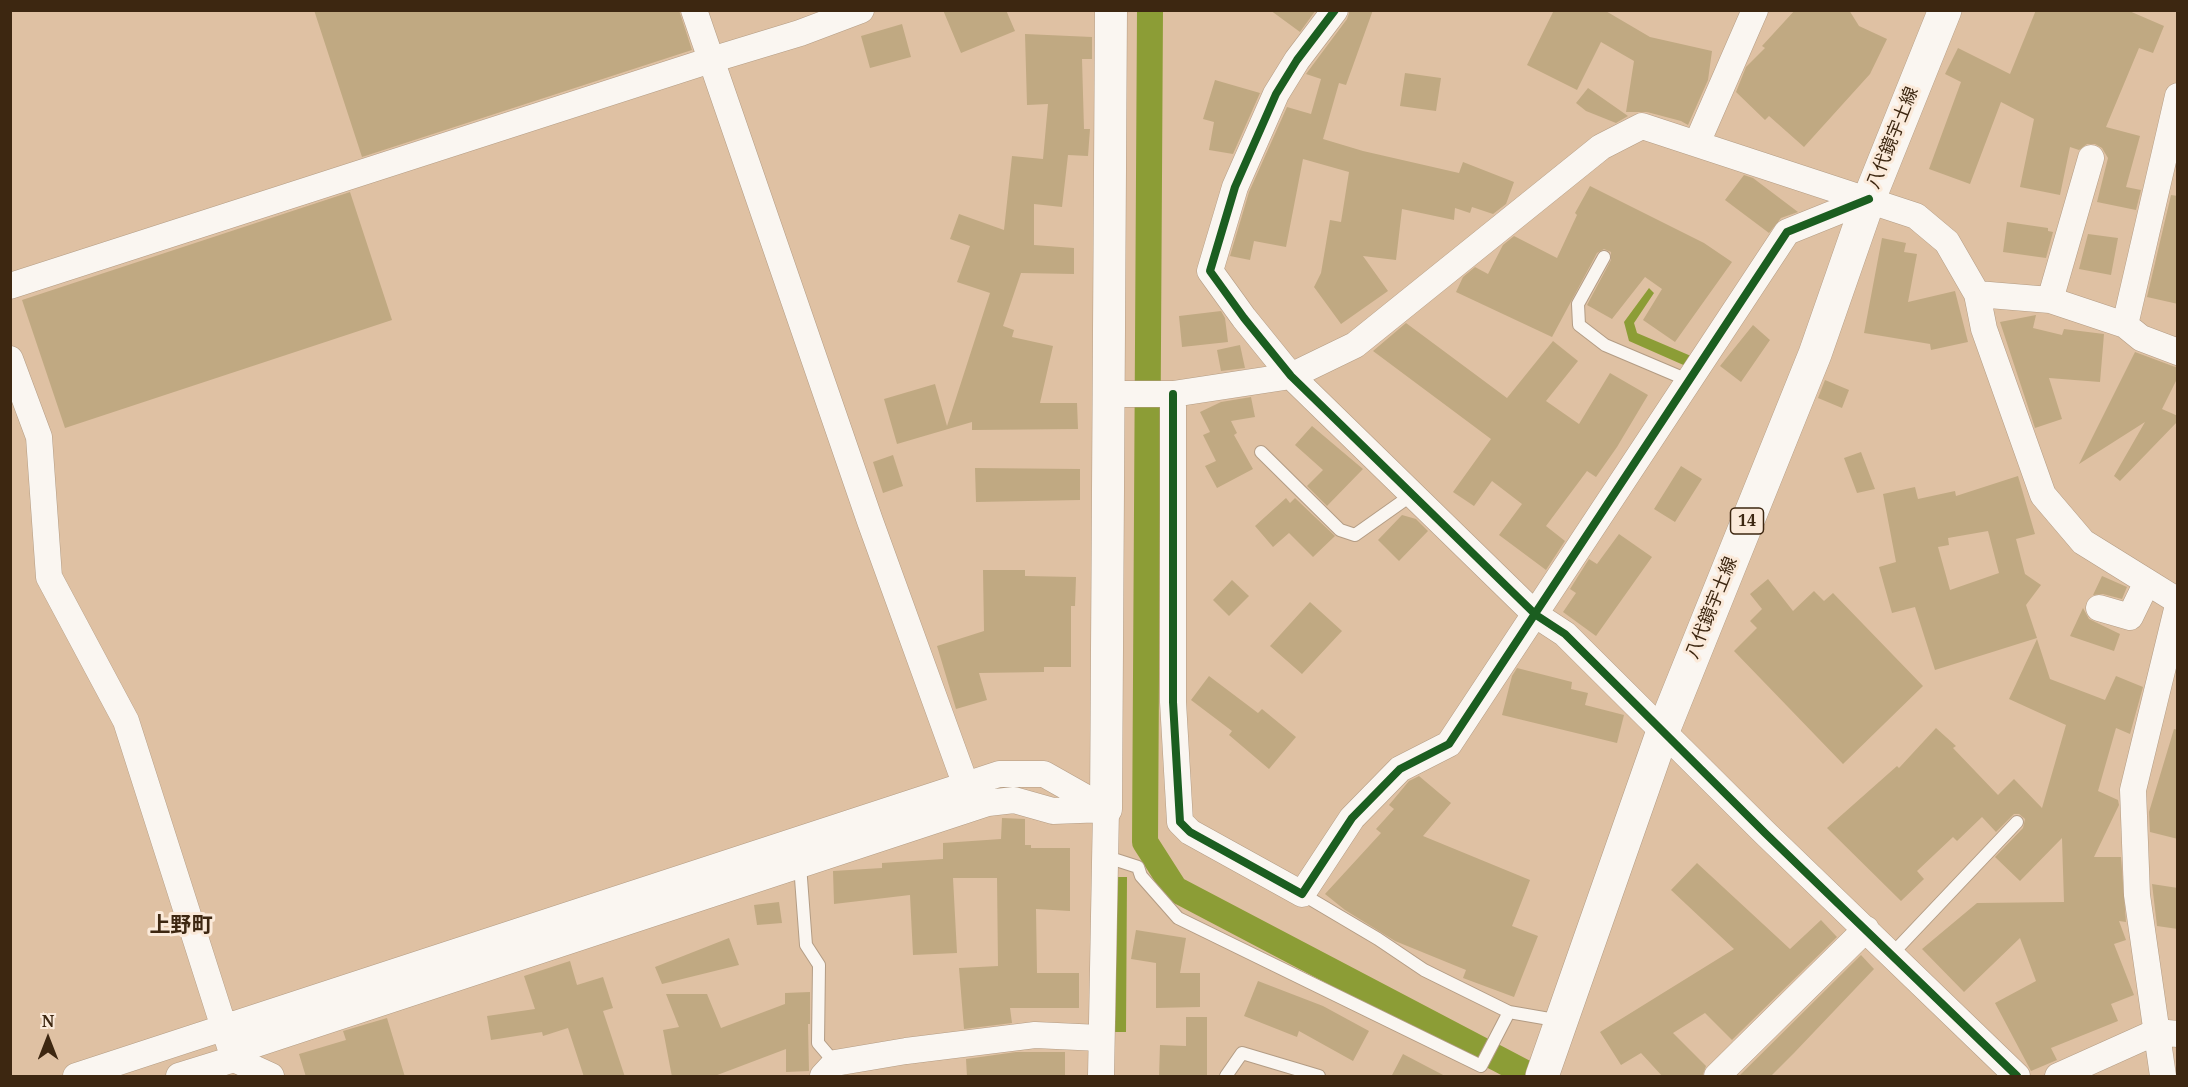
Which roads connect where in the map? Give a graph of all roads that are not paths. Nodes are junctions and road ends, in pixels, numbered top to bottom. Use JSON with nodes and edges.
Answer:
{"nodes":[{"id":1,"x":694,"y":10,"type":"edge"},
{"id":2,"x":861,"y":10,"type":"edge"},
{"id":3,"x":1110,"y":10,"type":"edge"},
{"id":4,"x":1335,"y":10,"type":"edge"},
{"id":5,"x":1755,"y":10,"type":"edge"},
{"id":6,"x":1945,"y":10,"type":"edge"},
{"id":7,"x":711,"y":60,"type":"junction"},
{"id":8,"x":2178,"y":96,"type":"edge"},
{"id":9,"x":1698,"y":143,"type":"junction"},
{"id":10,"x":2091,"y":158,"type":"dead end"},
{"id":11,"x":1869,"y":199,"type":"junction"},
{"id":12,"x":1604,"y":257,"type":"dead end"},
{"id":13,"x":10,"y":286,"type":"edge"},
{"id":14,"x":1977,"y":294,"type":"junction"},
{"id":15,"x":2050,"y":300,"type":"junction"},
{"id":16,"x":2125,"y":325,"type":"junction"},
{"id":17,"x":2178,"y":352,"type":"edge"},
{"id":18,"x":10,"y":359,"type":"edge"},
{"id":19,"x":1291,"y":376,"type":"junction"},
{"id":20,"x":1690,"y":381,"type":"junction"},
{"id":21,"x":1109,"y":394,"type":"junction"},
{"id":22,"x":1172,"y":394,"type":"junction"},
{"id":23,"x":1261,"y":452,"type":"dead end"},
{"id":24,"x":1413,"y":494,"type":"junction"},
{"id":25,"x":2147,"y":582,"type":"junction"},
{"id":26,"x":2178,"y":603,"type":"edge"},
{"id":27,"x":2099,"y":608,"type":"dead end"},
{"id":28,"x":1536,"y":615,"type":"junction"},
{"id":29,"x":1662,"y":731,"type":"junction"},
{"id":30,"x":965,"y":783,"type":"junction"},
{"id":31,"x":1106,"y":809,"type":"junction"},
{"id":32,"x":2017,"y":822,"type":"dead end"},
{"id":33,"x":791,"y":840,"type":"junction"},
{"id":34,"x":1107,"y":857,"type":"junction"},
{"id":35,"x":712,"y":866,"type":"junction"},
{"id":36,"x":800,"y":866,"type":"junction"},
{"id":37,"x":723,"y":891,"type":"junction"},
{"id":38,"x":1302,"y":894,"type":"junction"},
{"id":39,"x":1866,"y":929,"type":"junction"},
{"id":40,"x":1892,"y":954,"type":"junction"},
{"id":41,"x":1509,"y":1012,"type":"junction"},
{"id":42,"x":224,"y":1026,"type":"junction"},
{"id":43,"x":1560,"y":1028,"type":"junction"},
{"id":44,"x":2167,"y":1033,"type":"edge"},
{"id":45,"x":1100,"y":1038,"type":"junction"},
{"id":46,"x":233,"y":1055,"type":"junction"},
{"id":47,"x":829,"y":1070,"type":"edge"},
{"id":48,"x":76,"y":1077,"type":"edge"},
{"id":49,"x":179,"y":1077,"type":"edge"},
{"id":50,"x":271,"y":1077,"type":"edge"},
{"id":51,"x":1101,"y":1077,"type":"edge"},
{"id":52,"x":1226,"y":1077,"type":"edge"},
{"id":53,"x":1319,"y":1077,"type":"edge"},
{"id":54,"x":1542,"y":1077,"type":"edge"},
{"id":55,"x":1717,"y":1077,"type":"edge"},
{"id":56,"x":2017,"y":1077,"type":"edge"},
{"id":57,"x":2058,"y":1077,"type":"edge"},
{"id":58,"x":2163,"y":1077,"type":"edge"}],
"edges":[{"from":1,"to":7,"type":"street"},
{"from":2,"to":7,"type":"street"},
{"from":3,"to":21,"type":"street"},
{"from":4,"to":19,"type":"street"},
{"from":5,"to":9,"type":"street"},
{"from":6,"to":11,"type":"main road","name":"八代鏡宇土線","number":"14"},
{"from":7,"to":13,"type":"street"},
{"from":7,"to":30,"type":"street"},
{"from":8,"to":16,"type":"street"},
{"from":9,"to":11,"type":"street"},
{"from":9,"to":19,"type":"street"},
{"from":10,"to":15,"type":"street"},
{"from":11,"to":14,"type":"street"},
{"from":11,"to":20,"type":"street"},
{"from":11,"to":29,"type":"main road","name":"八代鏡宇土線","number":"14"},
{"from":12,"to":20,"type":"lane"},
{"from":14,"to":15,"type":"street"},
{"from":14,"to":25,"type":"street"},
{"from":15,"to":16,"type":"street"},
{"from":16,"to":17,"type":"street"},
{"from":18,"to":42,"type":"street"},
{"from":19,"to":22,"type":"street"},
{"from":19,"to":24,"type":"street"},
{"from":20,"to":28,"type":"street"},
{"from":21,"to":22,"type":"street"},
{"from":21,"to":31,"type":"street"},
{"from":22,"to":38,"type":"street"},
{"from":23,"to":24,"type":"lane"},
{"from":24,"to":28,"type":"street"},
{"from":25,"to":26,"type":"street"},
{"from":25,"to":27,"type":"street"},
{"from":26,"to":44,"type":"street"},
{"from":28,"to":29,"type":"street"},
{"from":28,"to":38,"type":"street"},
{"from":29,"to":39,"type":"street"},
{"from":29,"to":43,"type":"main road","name":"八代鏡宇土線","number":"14"},
{"from":30,"to":31,"type":"street"},
{"from":30,"to":33,"type":"street"},
{"from":31,"to":34,"type":"street"},
{"from":31,"to":36,"type":"street"},
{"from":32,"to":40,"type":"lane"},
{"from":33,"to":35,"type":"street"},
{"from":33,"to":36,"type":"street"},
{"from":34,"to":41,"type":"lane"},
{"from":34,"to":45,"type":"street"},
{"from":35,"to":37,"type":"street"},
{"from":35,"to":42,"type":"street"},
{"from":36,"to":37,"type":"street"},
{"from":36,"to":47,"type":"lane"},
{"from":37,"to":46,"type":"street"},
{"from":38,"to":41,"type":"lane"},
{"from":39,"to":40,"type":"street"},
{"from":39,"to":55,"type":"street"},
{"from":40,"to":56,"type":"street"},
{"from":41,"to":43,"type":"lane"},
{"from":42,"to":46,"type":"street"},
{"from":42,"to":48,"type":"street"},
{"from":43,"to":54,"type":"main road","name":"八代鏡宇土線","number":"14"},
{"from":44,"to":57,"type":"street"},
{"from":44,"to":58,"type":"street"},
{"from":45,"to":47,"type":"street"},
{"from":45,"to":51,"type":"street"},
{"from":46,"to":49,"type":"street"},
{"from":46,"to":50,"type":"street"},
{"from":52,"to":53,"type":"lane"}]}
